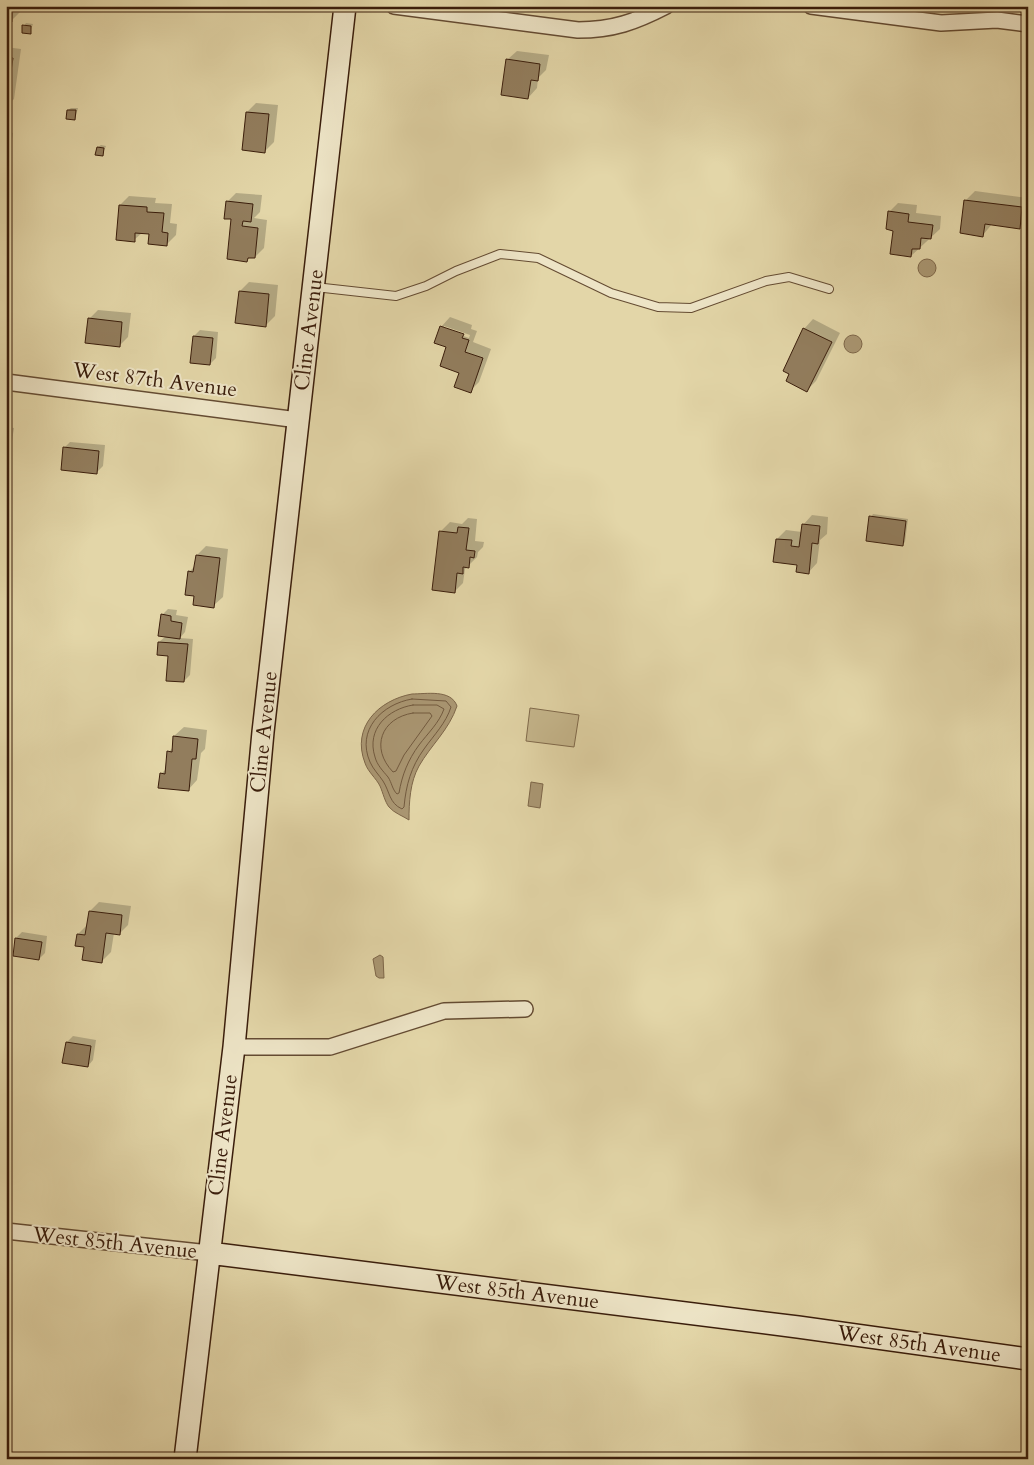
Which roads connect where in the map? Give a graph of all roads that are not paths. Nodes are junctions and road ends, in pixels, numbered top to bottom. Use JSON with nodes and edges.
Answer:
{"nodes":[{"id":1,"x":345,"y":6,"type":"edge"},
{"id":2,"x":394,"y":6,"type":"edge"},
{"id":3,"x":666,"y":6,"type":"edge"},
{"id":4,"x":812,"y":6,"type":"edge"},
{"id":5,"x":1028,"y":24,"type":"edge"},
{"id":6,"x":315,"y":287,"type":"junction"},
{"id":7,"x":829,"y":289,"type":"dead end"},
{"id":8,"x":6,"y":382,"type":"edge"},
{"id":9,"x":298,"y":420,"type":"junction"},
{"id":10,"x":525,"y":1009,"type":"dead end"},
{"id":11,"x":234,"y":1048,"type":"junction"},
{"id":12,"x":6,"y":1231,"type":"edge"},
{"id":13,"x":209,"y":1253,"type":"junction"},
{"id":14,"x":1028,"y":1359,"type":"edge"},
{"id":15,"x":185,"y":1459,"type":"edge"}],
"edges":[{"from":1,"to":6,"type":"street","name":"Cline Avenue"},
{"from":2,"to":3,"type":"street"},
{"from":4,"to":5,"type":"street"},
{"from":6,"to":7,"type":"lane"},
{"from":6,"to":9,"type":"street","name":"Cline Avenue"},
{"from":8,"to":9,"type":"street","name":"West 87th Avenue"},
{"from":9,"to":11,"type":"street","name":"Cline Avenue"},
{"from":10,"to":11,"type":"street"},
{"from":11,"to":13,"type":"street","name":"Cline Avenue"},
{"from":12,"to":13,"type":"street","name":"West 85th Avenue"},
{"from":13,"to":14,"type":"street","name":"West 85th Avenue"},
{"from":13,"to":15,"type":"street","name":"Cline Avenue"}]}
